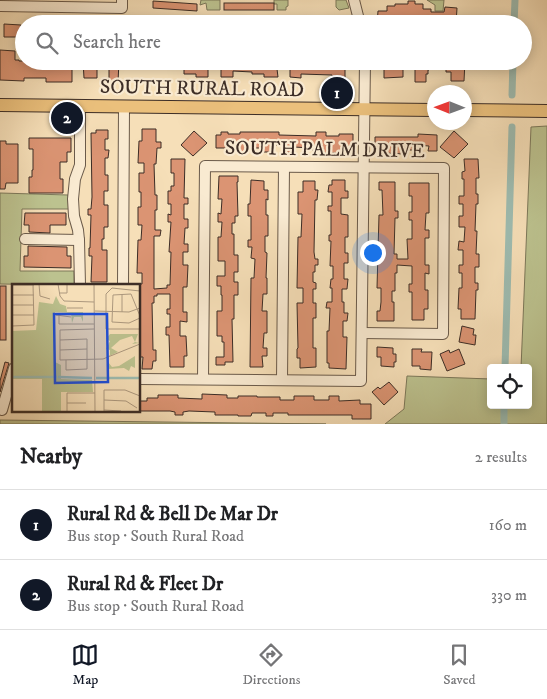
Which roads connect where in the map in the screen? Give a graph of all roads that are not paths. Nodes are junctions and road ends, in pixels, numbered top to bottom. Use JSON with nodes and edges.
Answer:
{"nodes":[{"id":1,"x":122,"y":0,"type":"edge"},
{"id":2,"x":354,"y":0,"type":"edge"},
{"id":3,"x":0,"y":6,"type":"edge"},
{"id":4,"x":358,"y":15,"type":"edge"},
{"id":5,"x":365,"y":70,"type":"edge"},
{"id":6,"x":0,"y":105,"type":"edge"},
{"id":7,"x":80,"y":106,"type":"junction"},
{"id":8,"x":124,"y":106,"type":"junction"},
{"id":9,"x":364,"y":109,"type":"junction"},
{"id":10,"x":427,"y":110,"type":"edge"},
{"id":11,"x":472,"y":110,"type":"edge"},
{"id":12,"x":547,"y":111,"type":"edge"},
{"id":13,"x":284,"y":167,"type":"junction"},
{"id":14,"x":364,"y":167,"type":"junction"},
{"id":15,"x":25,"y":239,"type":"dead end"},
{"id":16,"x":79,"y":240,"type":"junction"},
{"id":17,"x":80,"y":284,"type":"edge"},
{"id":18,"x":123,"y":284,"type":"edge"},
{"id":19,"x":362,"y":333,"type":"junction"},
{"id":20,"x":140,"y":379,"type":"edge"},
{"id":21,"x":203,"y":379,"type":"junction"},
{"id":22,"x":282,"y":380,"type":"junction"},
{"id":23,"x":11,"y":385,"type":"edge"},
{"id":24,"x":2,"y":410,"type":"dead end"}],
"edges":[{"from":1,"to":3,"type":"street"},
{"from":2,"to":4,"type":"street"},
{"from":5,"to":9,"type":"street"},
{"from":6,"to":7,"type":"main road","name":"SOUTH RURAL ROAD"},
{"from":7,"to":8,"type":"main road","name":"SOUTH RURAL ROAD"},
{"from":7,"to":16,"type":"street"},
{"from":8,"to":9,"type":"main road","name":"SOUTH RURAL ROAD"},
{"from":8,"to":18,"type":"street"},
{"from":9,"to":10,"type":"main road","name":"SOUTH RURAL ROAD"},
{"from":9,"to":14,"type":"street"},
{"from":11,"to":12,"type":"main road"},
{"from":13,"to":14,"type":"street","name":"SOUTH PALM DRIVE"},
{"from":13,"to":21,"type":"street","name":"SOUTH PALM DRIVE"},
{"from":13,"to":22,"type":"street"},
{"from":14,"to":19,"type":"street"},
{"from":14,"to":19,"type":"street","name":"SOUTH PALM DRIVE"},
{"from":15,"to":16,"type":"street"},
{"from":16,"to":17,"type":"street"},
{"from":19,"to":22,"type":"street"},
{"from":20,"to":21,"type":"street"},
{"from":21,"to":22,"type":"street"},
{"from":23,"to":24,"type":"street"}]}
